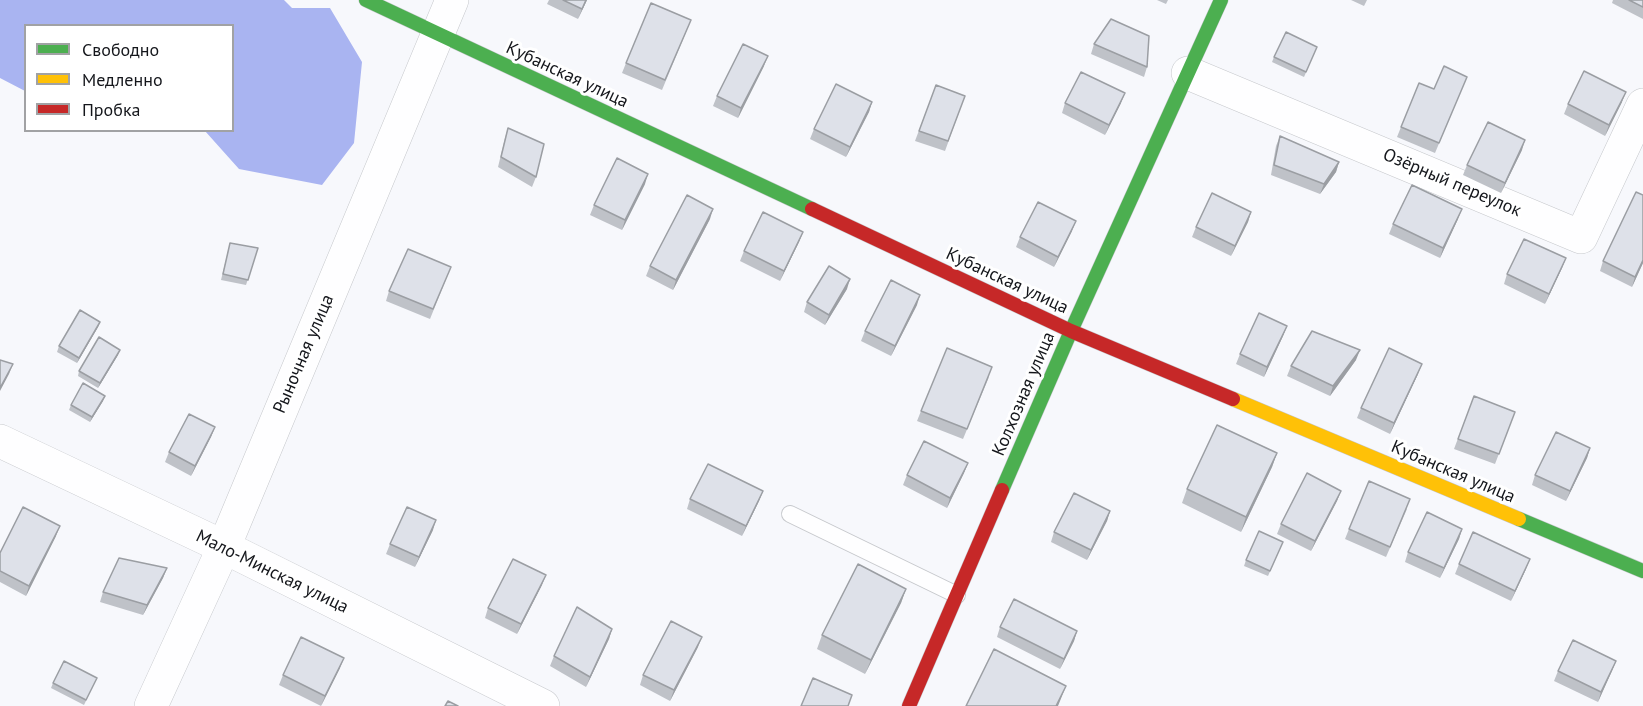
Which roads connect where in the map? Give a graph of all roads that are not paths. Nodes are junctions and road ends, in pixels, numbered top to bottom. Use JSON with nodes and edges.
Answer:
{"nodes":[{"id":1,"x":366,"y":0,"type":"edge"},
{"id":2,"x":452,"y":0,"type":"edge"},
{"id":3,"x":1221,"y":0,"type":"edge"},
{"id":4,"x":436,"y":34,"type":"junction"},
{"id":5,"x":1188,"y":73,"type":"junction"},
{"id":6,"x":1643,"y":105,"type":"edge"},
{"id":7,"x":1071,"y":331,"type":"junction"},
{"id":8,"x":0,"y":441,"type":"edge"},
{"id":9,"x":790,"y":514,"type":"dead end"},
{"id":10,"x":224,"y":547,"type":"junction"},
{"id":11,"x":1643,"y":571,"type":"edge"},
{"id":12,"x":957,"y":595,"type":"junction"},
{"id":13,"x":151,"y":706,"type":"edge"},
{"id":14,"x":543,"y":706,"type":"edge"},
{"id":15,"x":909,"y":706,"type":"edge"}],
"edges":[{"from":1,"to":4,"type":"street","name":"Кубанская улица"},
{"from":2,"to":4,"type":"street","name":"Рыночная улица"},
{"from":3,"to":5,"type":"street","name":"Колхозная улица"},
{"from":4,"to":7,"type":"street","name":"Кубанская улица"},
{"from":4,"to":10,"type":"street","name":"Рыночная улица"},
{"from":5,"to":6,"type":"street","name":"Озёрный переулок"},
{"from":5,"to":7,"type":"street","name":"Колхозная улица"},
{"from":7,"to":11,"type":"street","name":"Кубанская улица"},
{"from":7,"to":12,"type":"street","name":"Колхозная улица"},
{"from":8,"to":10,"type":"street","name":"Мало-Минская улица"},
{"from":9,"to":12,"type":"lane"},
{"from":10,"to":13,"type":"street","name":"Рыночная улица"},
{"from":10,"to":14,"type":"street","name":"Мало-Минская улица"},
{"from":12,"to":15,"type":"street","name":"Колхозная улица"}]}
